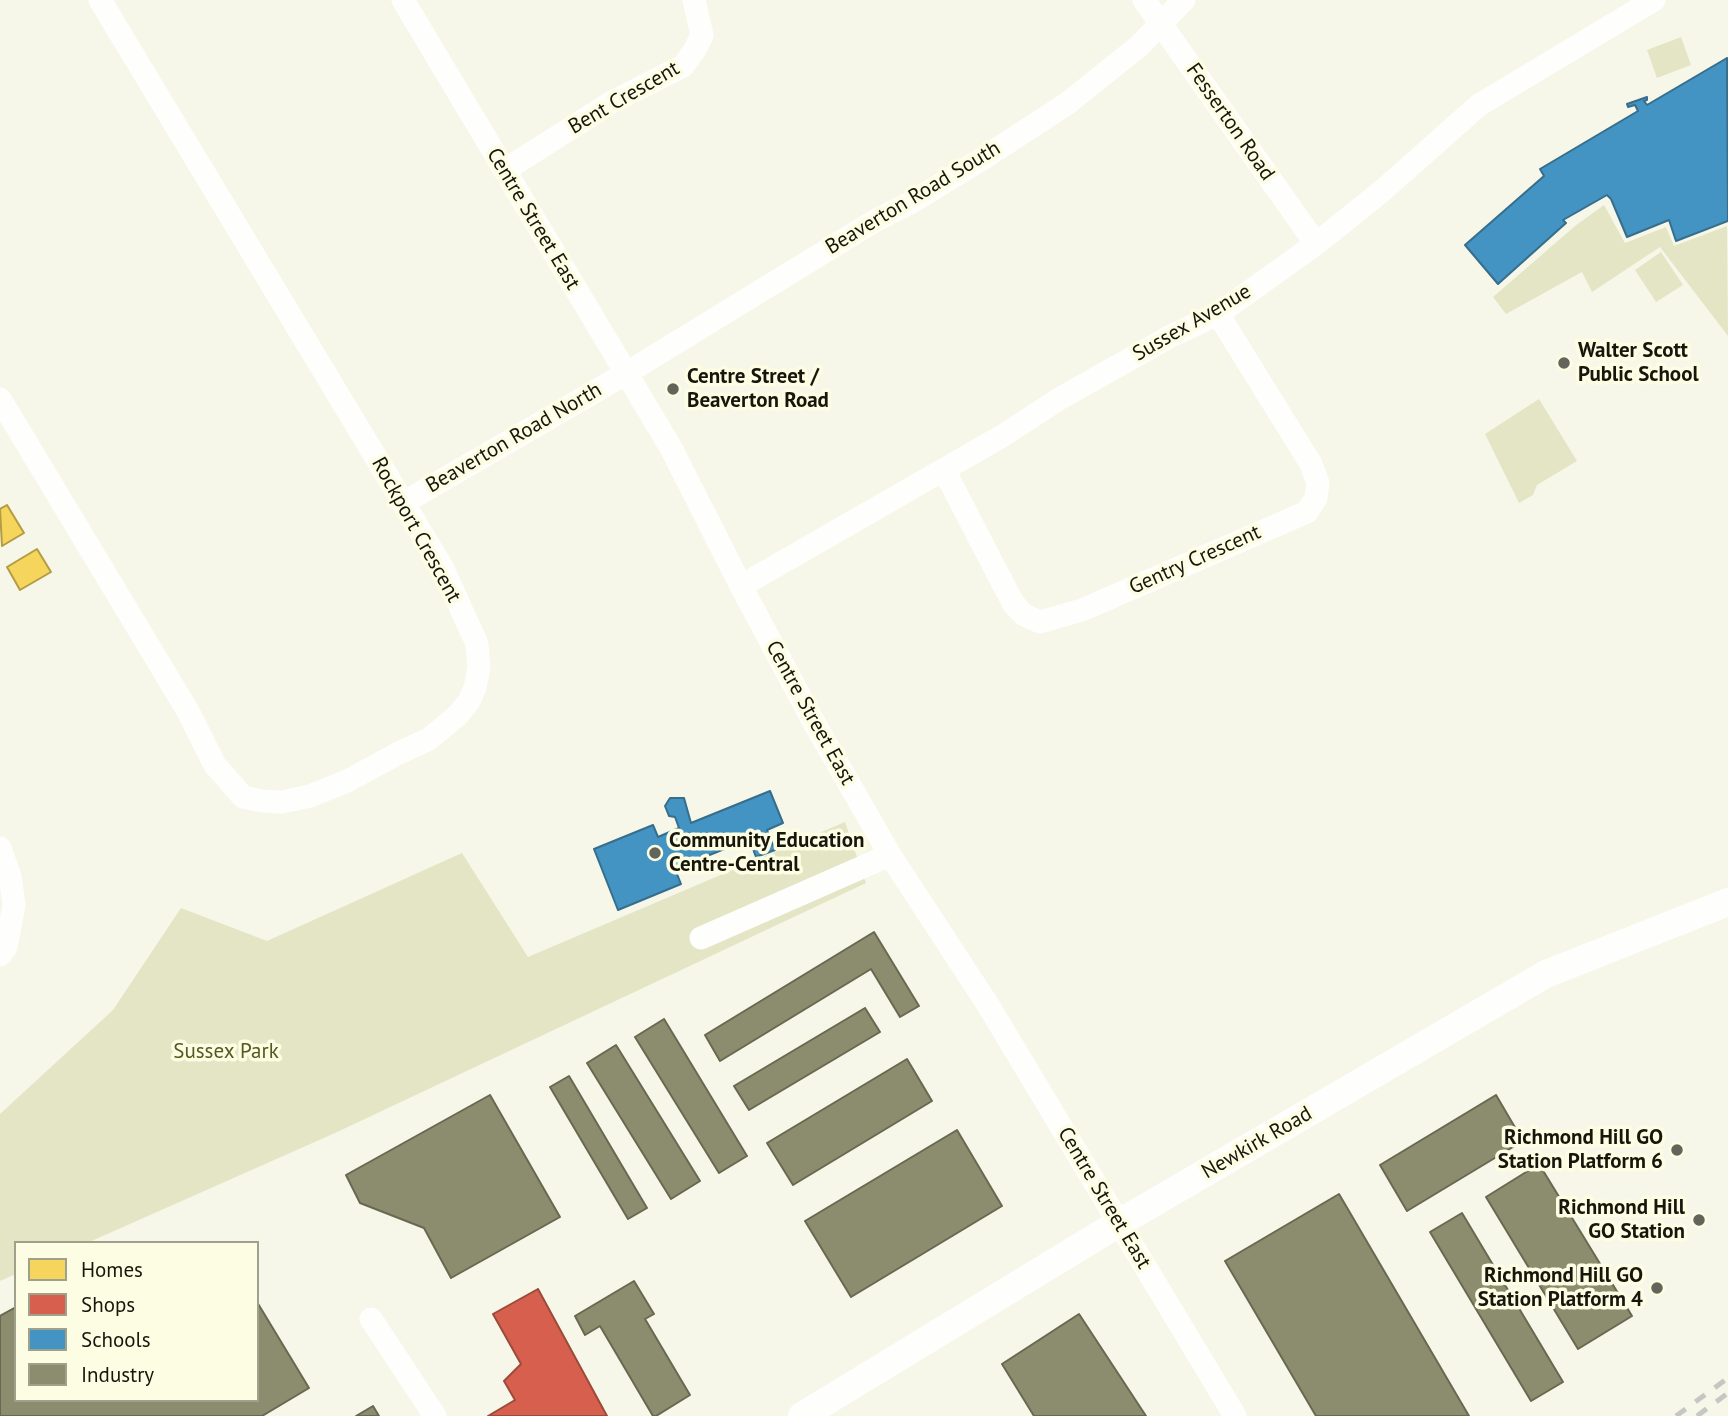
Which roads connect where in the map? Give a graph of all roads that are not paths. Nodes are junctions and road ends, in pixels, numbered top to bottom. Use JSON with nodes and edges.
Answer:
{"nodes":[{"id":1,"x":100,"y":0,"type":"edge"},
{"id":2,"x":403,"y":0,"type":"edge"},
{"id":3,"x":694,"y":0,"type":"edge"},
{"id":4,"x":1144,"y":0,"type":"edge"},
{"id":5,"x":1184,"y":0,"type":"edge"},
{"id":6,"x":1654,"y":0,"type":"edge"},
{"id":7,"x":1160,"y":23,"type":"junction"},
{"id":8,"x":505,"y":170,"type":"junction"},
{"id":9,"x":1316,"y":244,"type":"junction"},
{"id":10,"x":1218,"y":314,"type":"junction"},
{"id":11,"x":625,"y":374,"type":"junction"},
{"id":12,"x":0,"y":399,"type":"edge"},
{"id":13,"x":944,"y":470,"type":"junction"},
{"id":14,"x":403,"y":503,"type":"junction"},
{"id":15,"x":741,"y":586,"type":"junction"},
{"id":16,"x":0,"y":848,"type":"edge"},
{"id":17,"x":890,"y":855,"type":"junction"},
{"id":18,"x":1728,"y":902,"type":"edge"},
{"id":19,"x":701,"y":938,"type":"dead end"},
{"id":20,"x":0,"y":955,"type":"edge"},
{"id":21,"x":1119,"y":1223,"type":"junction"},
{"id":22,"x":371,"y":1318,"type":"dead end"},
{"id":23,"x":435,"y":1416,"type":"edge"},
{"id":24,"x":802,"y":1416,"type":"edge"},
{"id":25,"x":1235,"y":1416,"type":"edge"}],
"edges":[{"from":1,"to":14,"type":"street","name":"Rockport Crescent"},
{"from":2,"to":8,"type":"street","name":"Centre Street East"},
{"from":3,"to":8,"type":"street","name":"Bent Crescent"},
{"from":4,"to":7,"type":"street","name":"Fesserton Road"},
{"from":5,"to":7,"type":"street","name":"Beaverton Road South"},
{"from":6,"to":9,"type":"street","name":"Sussex Avenue"},
{"from":7,"to":9,"type":"street","name":"Fesserton Road"},
{"from":7,"to":11,"type":"street","name":"Beaverton Road South"},
{"from":8,"to":11,"type":"street","name":"Centre Street East"},
{"from":9,"to":10,"type":"street","name":"Sussex Avenue"},
{"from":10,"to":13,"type":"street","name":"Sussex Avenue"},
{"from":10,"to":13,"type":"street","name":"Gentry Crescent"},
{"from":11,"to":14,"type":"street","name":"Beaverton Road North"},
{"from":11,"to":15,"type":"street","name":"Centre Street East"},
{"from":12,"to":14,"type":"street","name":"Rockport Crescent"},
{"from":13,"to":15,"type":"street","name":"Sussex Avenue"},
{"from":15,"to":17,"type":"street","name":"Centre Street East"},
{"from":16,"to":20,"type":"street"},
{"from":17,"to":19,"type":"street"},
{"from":17,"to":21,"type":"street","name":"Centre Street East"},
{"from":18,"to":21,"type":"street","name":"Newkirk Road"},
{"from":21,"to":24,"type":"street","name":"Newkirk Road"},
{"from":21,"to":25,"type":"street","name":"Centre Street East"},
{"from":22,"to":23,"type":"street"}]}
